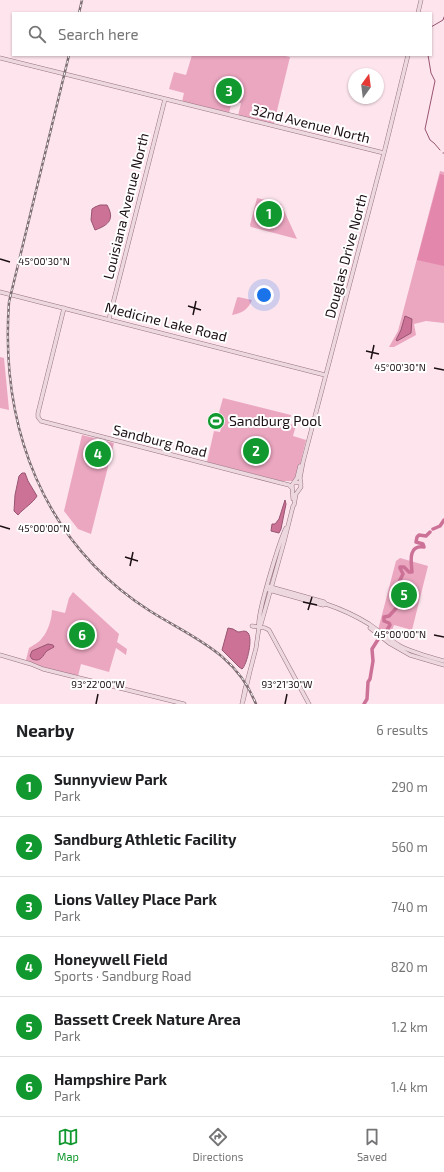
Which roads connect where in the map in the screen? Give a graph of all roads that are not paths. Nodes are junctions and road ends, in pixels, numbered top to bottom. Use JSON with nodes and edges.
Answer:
{"nodes":[{"id":1,"x":421,"y":0,"type":"edge"},
{"id":2,"x":418,"y":12,"type":"edge"},
{"id":3,"x":408,"y":56,"type":"edge"},
{"id":4,"x":0,"y":58,"type":"edge"},
{"id":5,"x":165,"y":99,"type":"junction"},
{"id":6,"x":384,"y":154,"type":"junction"},
{"id":7,"x":0,"y":292,"type":"edge"},
{"id":8,"x":64,"y":308,"type":"junction"},
{"id":9,"x":108,"y":319,"type":"junction"},
{"id":10,"x":325,"y":375,"type":"junction"},
{"id":11,"x":303,"y":462,"type":"junction"},
{"id":12,"x":277,"y":482,"type":"junction"},
{"id":13,"x":294,"y":482,"type":"junction"},
{"id":14,"x":301,"y":484,"type":"junction"},
{"id":15,"x":292,"y":488,"type":"junction"},
{"id":16,"x":299,"y":490,"type":"junction"},
{"id":17,"x":292,"y":506,"type":"junction"},
{"id":18,"x":269,"y":588,"type":"junction"},
{"id":19,"x":361,"y":620,"type":"junction"},
{"id":20,"x":259,"y":627,"type":"junction"},
{"id":21,"x":258,"y":635,"type":"junction"},
{"id":22,"x":0,"y":655,"type":"edge"},
{"id":23,"x":444,"y":661,"type":"edge"},
{"id":24,"x":444,"y":665,"type":"edge"},
{"id":25,"x":243,"y":703,"type":"edge"},
{"id":26,"x":184,"y":704,"type":"edge"},
{"id":27,"x":309,"y":704,"type":"edge"}],
"edges":[{"from":1,"to":2,"type":"street"},
{"from":3,"to":6,"type":"street","name":"Douglas Drive North"},
{"from":4,"to":5,"type":"street","name":"32nd Avenue North"},
{"from":5,"to":6,"type":"street","name":"32nd Avenue North"},
{"from":5,"to":9,"type":"street","name":"Louisiana Avenue North"},
{"from":6,"to":10,"type":"street","name":"Douglas Drive North"},
{"from":7,"to":8,"type":"street","name":"Medicine Lake Road"},
{"from":8,"to":9,"type":"street","name":"Medicine Lake Road"},
{"from":8,"to":12,"type":"street","name":"Sandburg Road"},
{"from":9,"to":10,"type":"street","name":"Medicine Lake Road"},
{"from":10,"to":11,"type":"street","name":"Douglas Drive North"},
{"from":11,"to":13,"type":"street","name":"Douglas Drive North"},
{"from":11,"to":14,"type":"street","name":"Douglas Drive North"},
{"from":12,"to":13,"type":"street","name":"Sandburg Road"},
{"from":12,"to":15,"type":"street","name":"Sandburg Road"},
{"from":13,"to":14,"type":"street"},
{"from":13,"to":15,"type":"street","name":"Douglas Drive North"},
{"from":14,"to":16,"type":"street","name":"Douglas Drive North"},
{"from":15,"to":16,"type":"street"},
{"from":15,"to":17,"type":"street","name":"Douglas Drive North"},
{"from":16,"to":17,"type":"street","name":"Douglas Drive North"},
{"from":17,"to":18,"type":"street","name":"Douglas Drive North"},
{"from":18,"to":19,"type":"street"},
{"from":18,"to":20,"type":"street","name":"Douglas Drive North"},
{"from":19,"to":23,"type":"street"},
{"from":19,"to":24,"type":"street"},
{"from":20,"to":21,"type":"street","name":"Douglas Drive North"},
{"from":20,"to":21,"type":"street"},
{"from":20,"to":27,"type":"street"},
{"from":21,"to":25,"type":"street","name":"Douglas Drive North"},
{"from":22,"to":26,"type":"street"}]}
